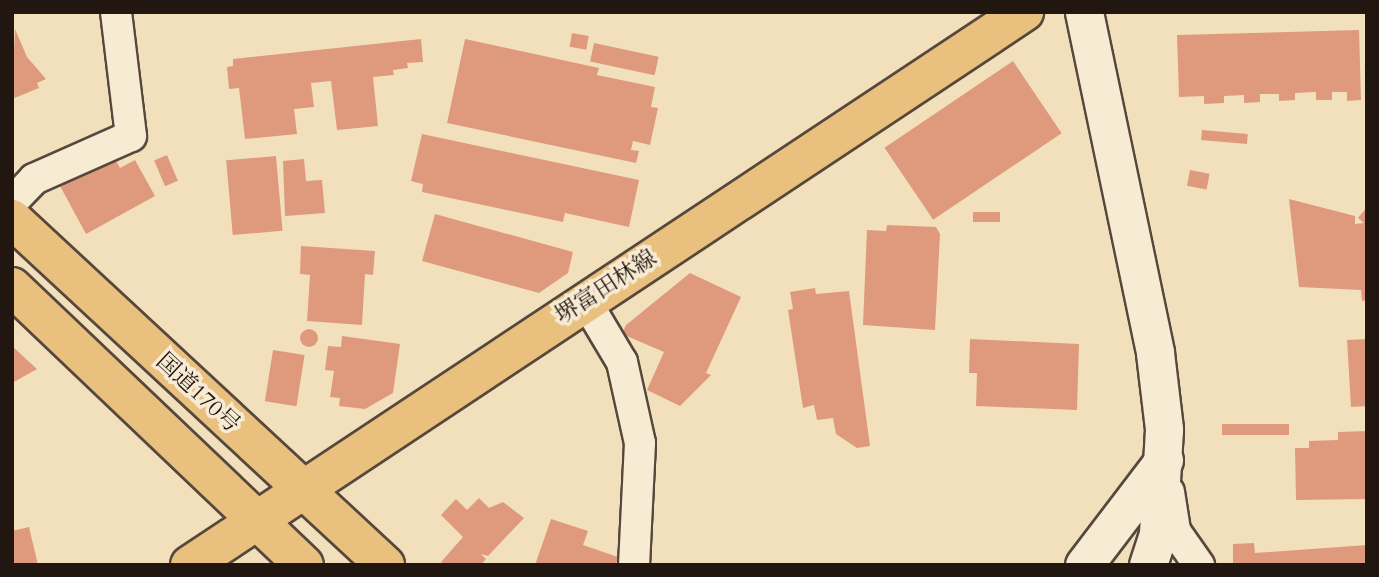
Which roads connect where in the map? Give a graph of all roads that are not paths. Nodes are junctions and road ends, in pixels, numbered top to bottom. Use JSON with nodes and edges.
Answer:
{"nodes":[{"id":1,"x":116,"y":12,"type":"edge"},
{"id":2,"x":1024,"y":12,"type":"edge"},
{"id":3,"x":1084,"y":12,"type":"edge"},
{"id":4,"x":12,"y":202,"type":"edge"},
{"id":5,"x":12,"y":219,"type":"edge"},
{"id":6,"x":12,"y":287,"type":"edge"},
{"id":7,"x":585,"y":300,"type":"junction"},
{"id":8,"x":1164,"y":460,"type":"junction"},
{"id":9,"x":302,"y":489,"type":"junction"},
{"id":10,"x":256,"y":519,"type":"junction"},
{"id":11,"x":190,"y":565,"type":"edge"},
{"id":12,"x":304,"y":565,"type":"edge"},
{"id":13,"x":385,"y":565,"type":"edge"},
{"id":14,"x":634,"y":565,"type":"edge"},
{"id":15,"x":1084,"y":565,"type":"edge"},
{"id":16,"x":1148,"y":565,"type":"edge"},
{"id":17,"x":1199,"y":565,"type":"edge"}],
"edges":[{"from":1,"to":4,"type":"street"},
{"from":2,"to":7,"type":"main road","name":"堺富田林線"},
{"from":3,"to":8,"type":"street"},
{"from":5,"to":9,"type":"main road","name":"国道170号"},
{"from":6,"to":10,"type":"main road"},
{"from":7,"to":9,"type":"main road","name":"堺富田林線"},
{"from":7,"to":14,"type":"street"},
{"from":8,"to":15,"type":"street"},
{"from":8,"to":16,"type":"street"},
{"from":8,"to":17,"type":"street"},
{"from":9,"to":10,"type":"main road","name":"堺富田林線"},
{"from":9,"to":13,"type":"main road","name":"国道170号"},
{"from":10,"to":11,"type":"main road","name":"堺富田林線"},
{"from":10,"to":12,"type":"main road"}]}
